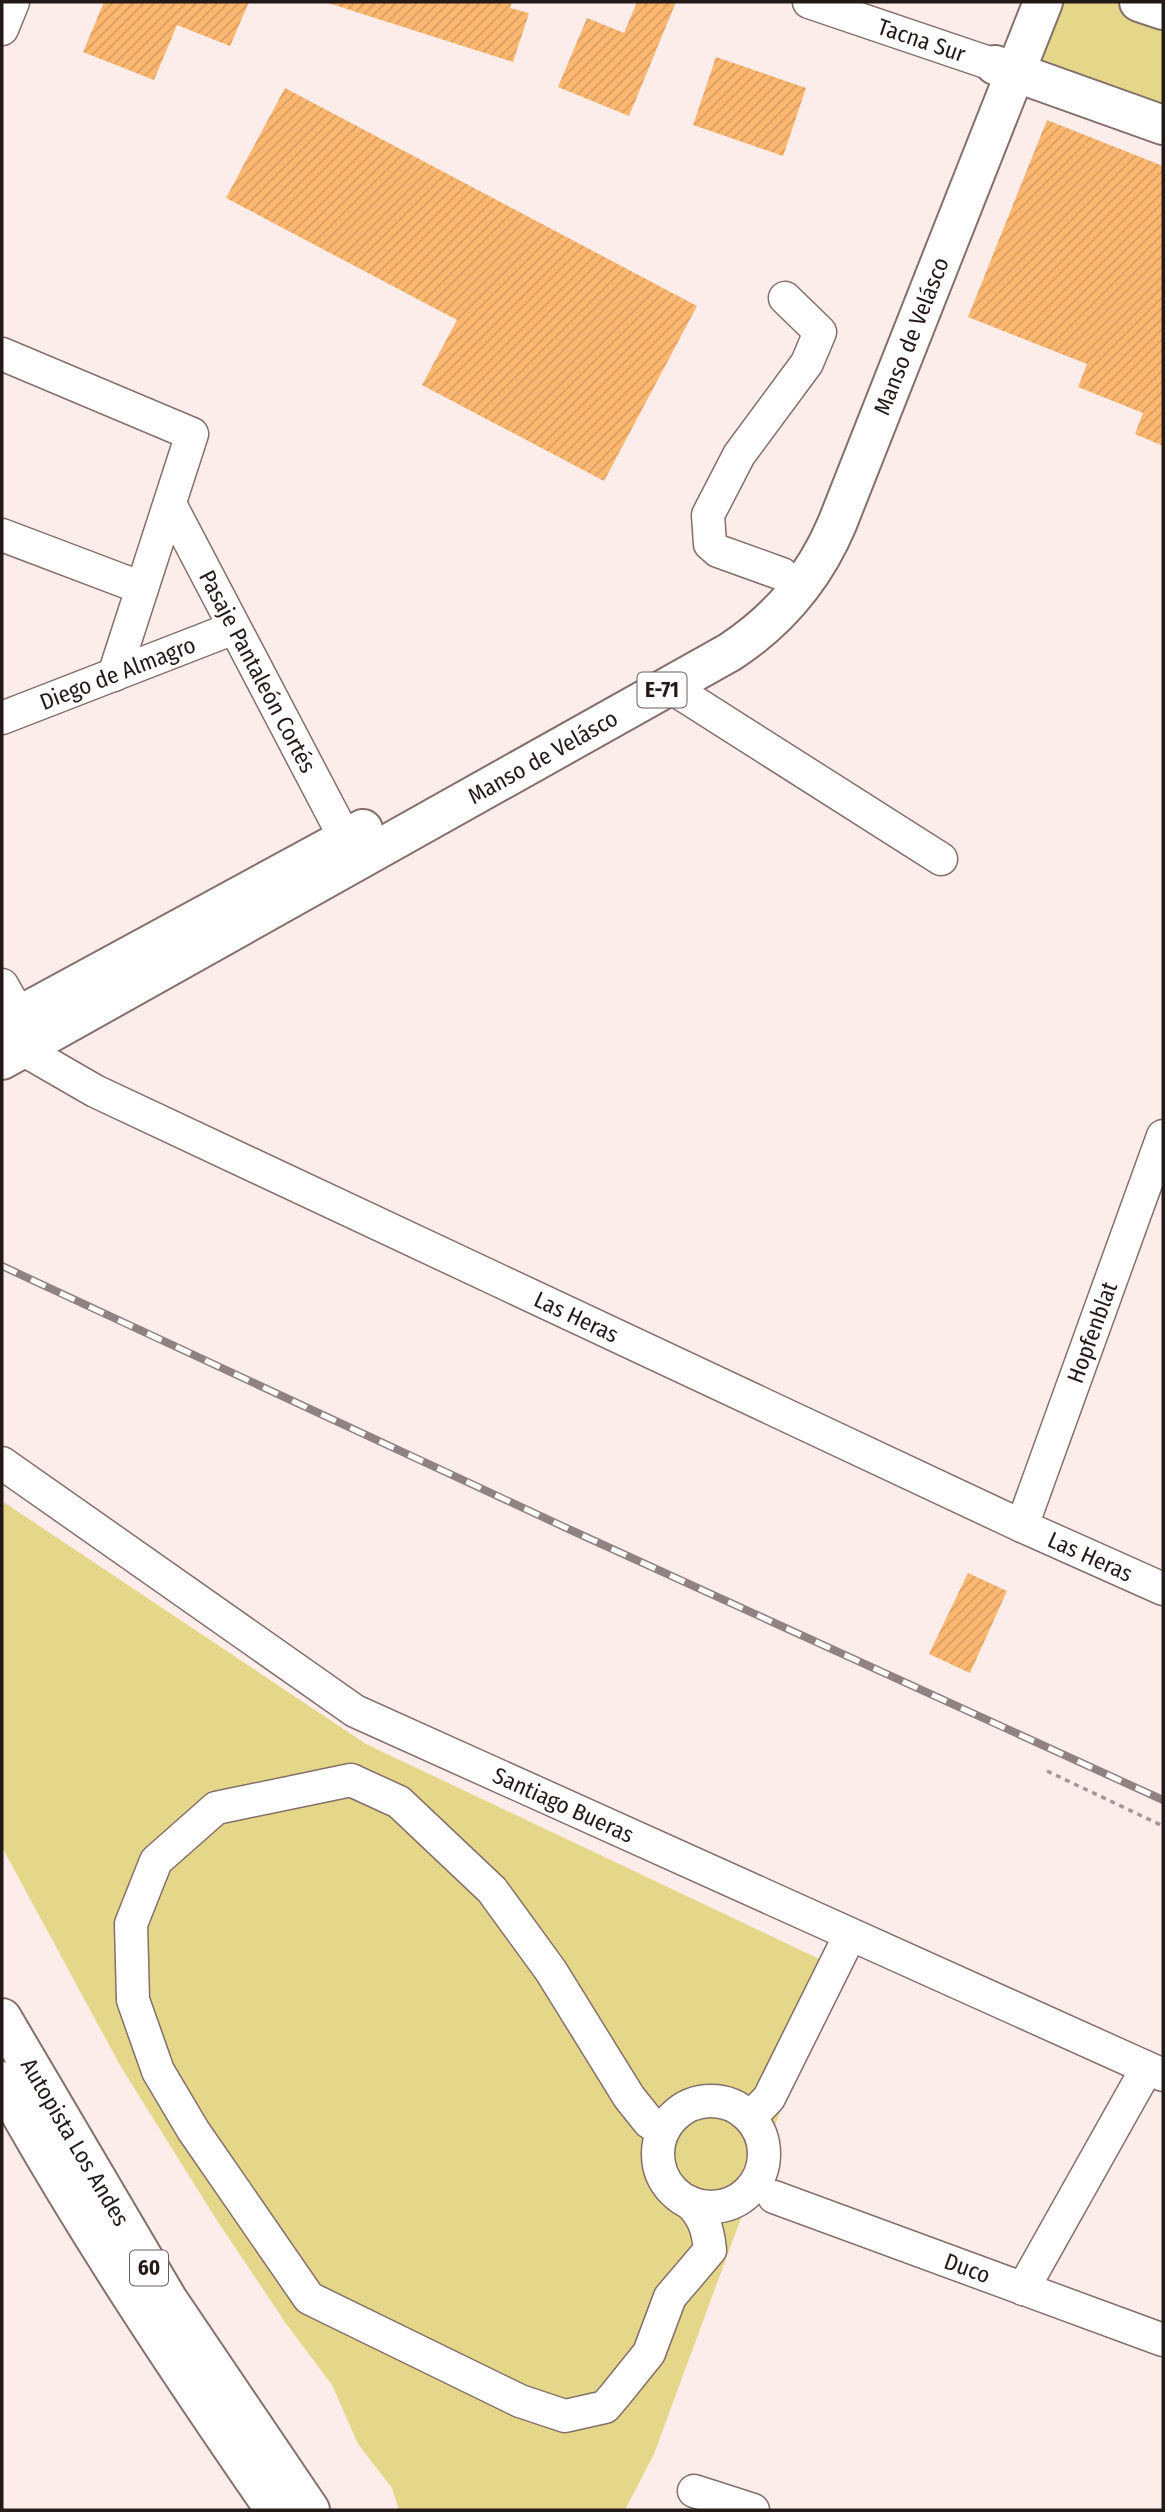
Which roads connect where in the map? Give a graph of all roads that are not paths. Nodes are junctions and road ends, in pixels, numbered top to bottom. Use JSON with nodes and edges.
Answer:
{"nodes":[{"id":1,"x":13,"y":2,"type":"edge"},
{"id":2,"x":809,"y":2,"type":"edge"},
{"id":3,"x":1020,"y":2,"type":"edge"},
{"id":4,"x":1043,"y":2,"type":"edge"},
{"id":5,"x":1139,"y":2,"type":"edge"},
{"id":6,"x":1163,"y":10,"type":"edge"},
{"id":7,"x":2,"y":29,"type":"edge"},
{"id":8,"x":1006,"y":69,"type":"junction"},
{"id":9,"x":1163,"y":125,"type":"edge"},
{"id":10,"x":785,"y":298,"type":"dead end"},
{"id":11,"x":2,"y":354,"type":"edge"},
{"id":12,"x":170,"y":504,"type":"junction"},
{"id":13,"x":2,"y":535,"type":"edge"},
{"id":14,"x":782,"y":575,"type":"junction"},
{"id":15,"x":142,"y":588,"type":"junction"},
{"id":16,"x":234,"y":628,"type":"junction"},
{"id":17,"x":114,"y":675,"type":"junction"},
{"id":18,"x":669,"y":686,"type":"junction"},
{"id":19,"x":2,"y":718,"type":"edge"},
{"id":20,"x":345,"y":838,"type":"junction"},
{"id":21,"x":941,"y":859,"type":"dead end"},
{"id":22,"x":8,"y":1027,"type":"edge"},
{"id":23,"x":1163,"y":1136,"type":"edge"},
{"id":24,"x":2,"y":1463,"type":"edge"},
{"id":25,"x":1022,"y":1526,"type":"junction"},
{"id":26,"x":1163,"y":1589,"type":"edge"},
{"id":27,"x":850,"y":1935,"type":"junction"},
{"id":28,"x":2,"y":2018,"type":"edge"},
{"id":29,"x":1155,"y":2072,"type":"edge"},
{"id":30,"x":2,"y":2081,"type":"edge"},
{"id":31,"x":750,"y":2118,"type":"junction"},
{"id":32,"x":663,"y":2131,"type":"junction"},
{"id":33,"x":759,"y":2196,"type":"junction"},
{"id":34,"x":689,"y":2202,"type":"junction"},
{"id":35,"x":710,"y":2250,"type":"junction"},
{"id":36,"x":1023,"y":2289,"type":"junction"},
{"id":37,"x":1163,"y":2340,"type":"edge"},
{"id":38,"x":694,"y":2491,"type":"dead end"},
{"id":39,"x":275,"y":2510,"type":"edge"},
{"id":40,"x":310,"y":2510,"type":"edge"},
{"id":41,"x":753,"y":2510,"type":"edge"}],
"edges":[{"from":1,"to":7,"type":"street"},
{"from":2,"to":8,"type":"street","name":"Tacna Sur"},
{"from":3,"to":8,"type":"main road","number":"E-71"},
{"from":4,"to":8,"type":"main road","number":"E-71"},
{"from":5,"to":6,"type":"main road"},
{"from":8,"to":9,"type":"main road"},
{"from":8,"to":14,"type":"main road","name":"Manso de Velásco","number":"E-71"},
{"from":8,"to":18,"type":"main road","name":"Manso de Velásco","number":"E-71"},
{"from":10,"to":14,"type":"street"},
{"from":11,"to":12,"type":"street"},
{"from":12,"to":15,"type":"street"},
{"from":12,"to":16,"type":"street","name":"Pasaje Pantaleón Cortés"},
{"from":13,"to":15,"type":"street"},
{"from":14,"to":20,"type":"main road","name":"Manso de Velásco","number":"E-71"},
{"from":15,"to":17,"type":"street"},
{"from":16,"to":17,"type":"street","name":"Diego de Almagro"},
{"from":16,"to":20,"type":"street","name":"Pasaje Pantaleón Cortés"},
{"from":17,"to":19,"type":"street","name":"Diego de Almagro"},
{"from":18,"to":21,"type":"street"},
{"from":18,"to":22,"type":"main road","name":"Manso de Velásco","number":"E-71"},
{"from":20,"to":22,"type":"main road","name":"Manso de Velásco","number":"E-71"},
{"from":22,"to":25,"type":"street","name":"Las Heras"},
{"from":23,"to":25,"type":"street","name":"Hopfenblat"},
{"from":24,"to":27,"type":"street","name":"Santiago Bueras"},
{"from":25,"to":26,"type":"street","name":"Las Heras"},
{"from":27,"to":29,"type":"street","name":"Santiago Bueras"},
{"from":27,"to":31,"type":"street"},
{"from":28,"to":40,"type":"main road","name":"Autopista Los Andes","number":"60"},
{"from":29,"to":36,"type":"street"},
{"from":30,"to":39,"type":"main road","name":"Autopista Los Andes","number":"60"},
{"from":31,"to":32,"type":"street"},
{"from":31,"to":33,"type":"street"},
{"from":32,"to":34,"type":"street"},
{"from":32,"to":35,"type":"street"},
{"from":33,"to":34,"type":"street"},
{"from":33,"to":35,"type":"street"},
{"from":33,"to":36,"type":"street","name":"Duco"},
{"from":34,"to":35,"type":"street"},
{"from":36,"to":37,"type":"street","name":"Duco"},
{"from":38,"to":41,"type":"street"}]}
